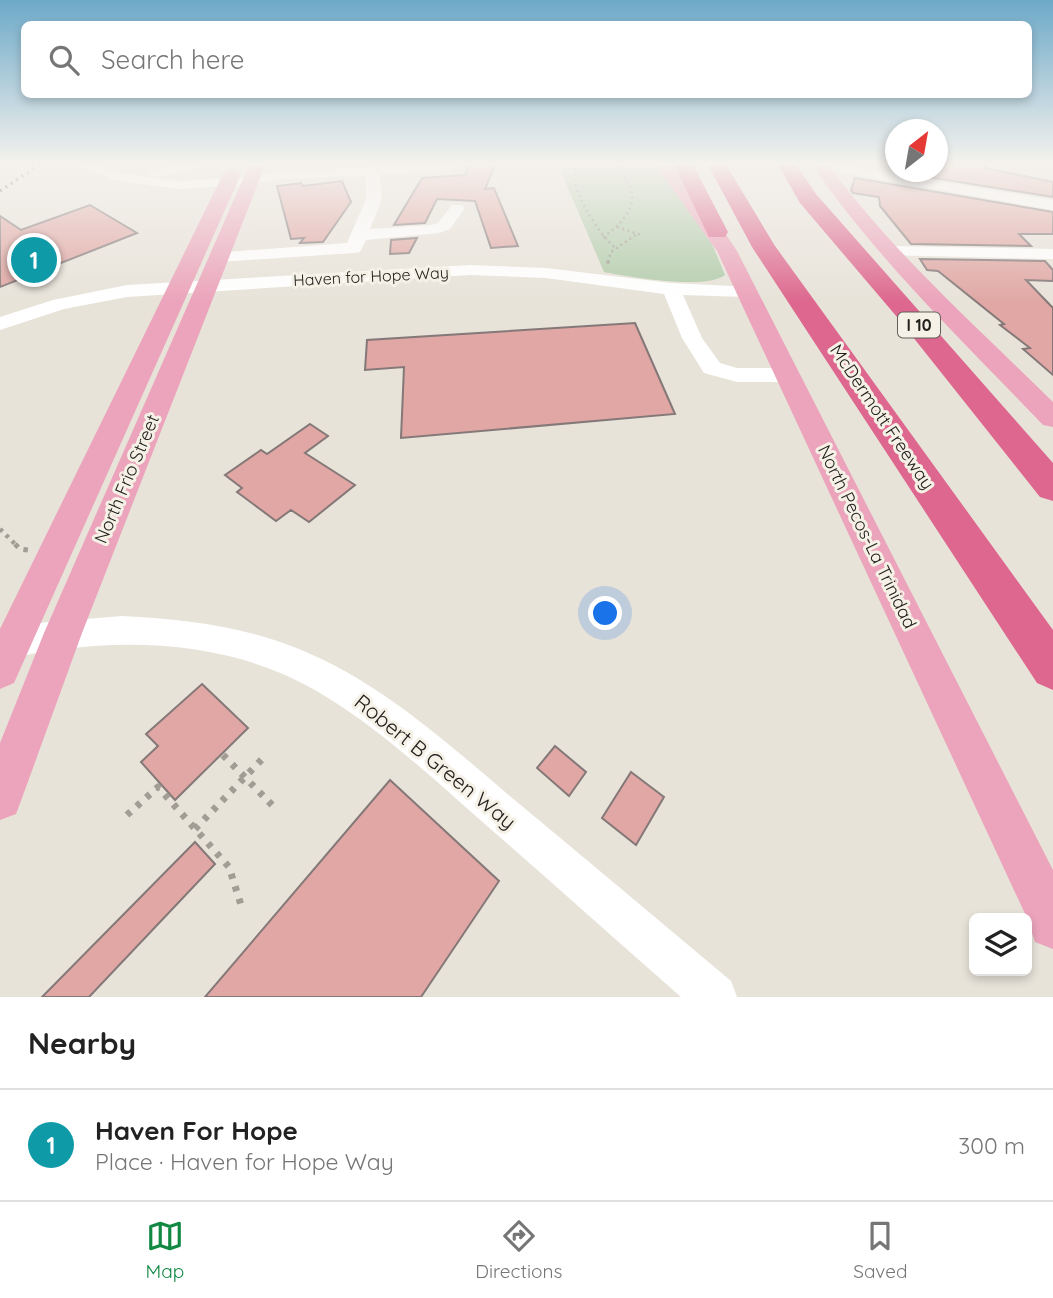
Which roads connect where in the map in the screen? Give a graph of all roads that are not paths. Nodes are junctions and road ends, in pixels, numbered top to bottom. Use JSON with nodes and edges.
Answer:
{"nodes":[{"id":1,"x":220,"y":210,"type":"edge"},
{"id":2,"x":236,"y":210,"type":"edge"},
{"id":3,"x":370,"y":210,"type":"edge"},
{"id":4,"x":456,"y":210,"type":"edge"},
{"id":5,"x":696,"y":210,"type":"edge"},
{"id":6,"x":706,"y":210,"type":"edge"},
{"id":7,"x":741,"y":210,"type":"edge"},
{"id":8,"x":818,"y":210,"type":"edge"},
{"id":9,"x":852,"y":210,"type":"edge"},
{"id":10,"x":717,"y":232,"type":"junction"},
{"id":11,"x":360,"y":235,"type":"junction"},
{"id":12,"x":887,"y":251,"type":"junction"},
{"id":13,"x":1053,"y":254,"type":"edge"},
{"id":14,"x":249,"y":255,"type":"joint"},
{"id":15,"x":202,"y":277,"type":"junction"},
{"id":16,"x":671,"y":289,"type":"junction"},
{"id":17,"x":746,"y":291,"type":"junction"},
{"id":18,"x":4,"y":318,"type":"edge"},
{"id":19,"x":789,"y":375,"type":"junction"},
{"id":20,"x":1053,"y":418,"type":"edge"},
{"id":21,"x":1053,"y":487,"type":"edge"},
{"id":22,"x":63,"y":633,"type":"junction"},
{"id":23,"x":4,"y":653,"type":"edge"},
{"id":24,"x":1053,"y":668,"type":"edge"},
{"id":25,"x":984,"y":778,"type":"junction"},
{"id":26,"x":0,"y":798,"type":"edge"},
{"id":27,"x":1053,"y":893,"type":"edge"},
{"id":28,"x":1053,"y":924,"type":"edge"},
{"id":29,"x":715,"y":997,"type":"edge"}],
"edges":[{"from":1,"to":15,"type":"main road","name":"North Frio Street"},
{"from":2,"to":15,"type":"main road","name":"North Frio Street"},
{"from":3,"to":11,"type":"street"},
{"from":4,"to":11,"type":"lane"},
{"from":5,"to":10,"type":"main road","name":"North Pecos-La Trinidad"},
{"from":6,"to":10,"type":"highway"},
{"from":7,"to":24,"type":"highway","name":"McDermott Freeway"},
{"from":8,"to":21,"type":"highway","number":"I 10"},
{"from":9,"to":12,"type":"main road"},
{"from":10,"to":17,"type":"main road","name":"North Pecos-La Trinidad"},
{"from":11,"to":14,"type":"street"},
{"from":12,"to":13,"type":"street"},
{"from":12,"to":20,"type":"main road"},
{"from":14,"to":15,"type":"lane"},
{"from":15,"to":16,"type":"street","name":"Haven for Hope Way"},
{"from":15,"to":18,"type":"street","name":"Haven for Hope Way"},
{"from":15,"to":22,"type":"main road","name":"North Frio Street"},
{"from":15,"to":23,"type":"main road","name":"North Frio Street"},
{"from":16,"to":17,"type":"street","name":"Haven for Hope Way"},
{"from":16,"to":19,"type":"street"},
{"from":17,"to":19,"type":"main road","name":"North Pecos-La Trinidad"},
{"from":19,"to":25,"type":"main road","name":"North Pecos-La Trinidad"},
{"from":22,"to":23,"type":"street","name":"Robert B Green Way"},
{"from":22,"to":26,"type":"main road","name":"North Frio Street"},
{"from":22,"to":29,"type":"street","name":"Robert B Green Way"},
{"from":25,"to":27,"type":"main road"},
{"from":25,"to":28,"type":"main road","name":"North Pecos-La Trinidad"}]}
